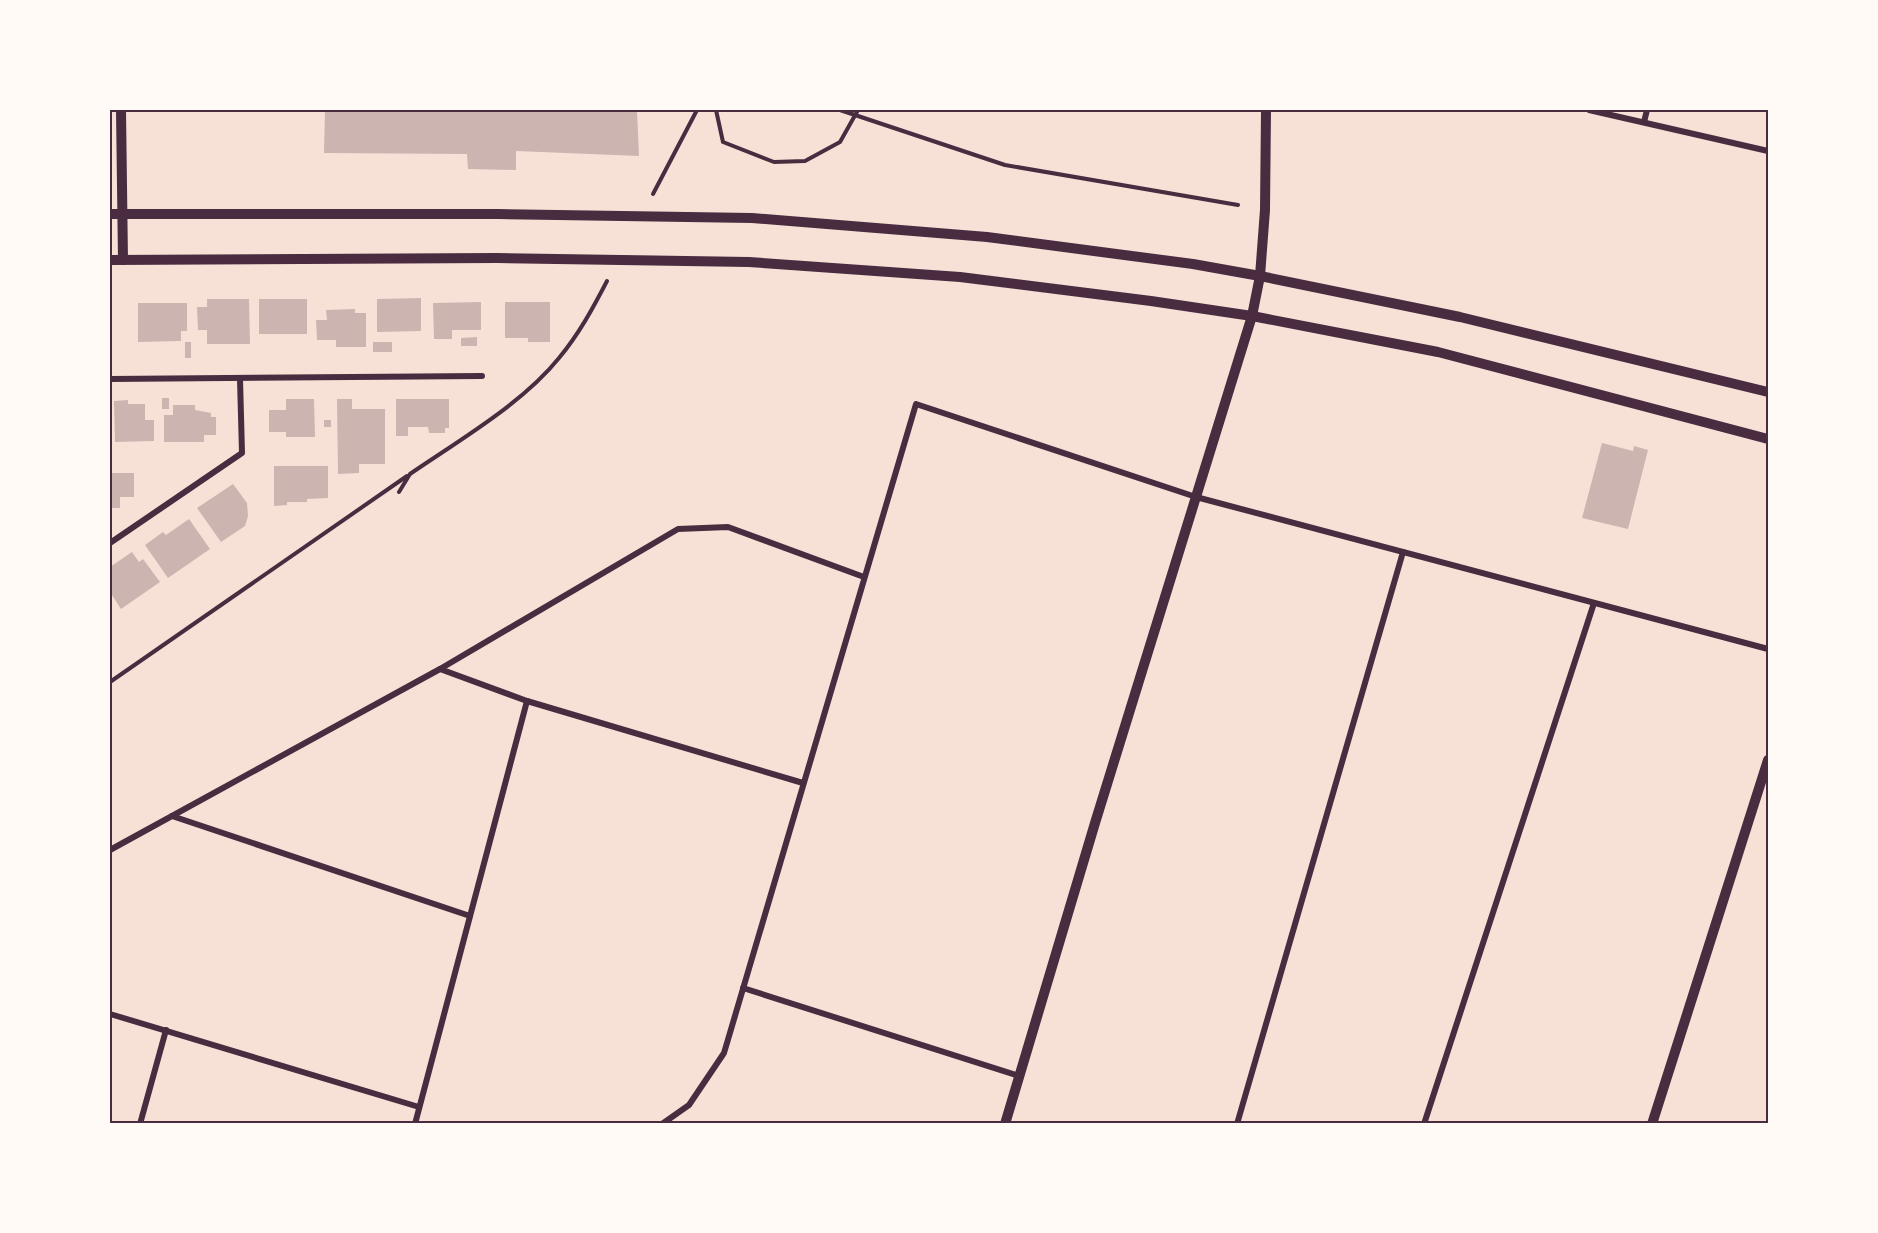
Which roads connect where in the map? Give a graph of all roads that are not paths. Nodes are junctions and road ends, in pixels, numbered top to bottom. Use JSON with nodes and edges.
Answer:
{"nodes":[{"id":1,"x":121,"y":110,"type":"edge"},
{"id":2,"x":1266,"y":110,"type":"edge"},
{"id":3,"x":1589,"y":110,"type":"edge"},
{"id":4,"x":1647,"y":110,"type":"edge"},
{"id":5,"x":1644,"y":122,"type":"junction"},
{"id":6,"x":1768,"y":151,"type":"edge"},
{"id":7,"x":110,"y":213,"type":"edge"},
{"id":8,"x":122,"y":213,"type":"junction"},
{"id":9,"x":110,"y":260,"type":"edge"},
{"id":10,"x":123,"y":260,"type":"junction"},
{"id":11,"x":1260,"y":276,"type":"junction"},
{"id":12,"x":1252,"y":316,"type":"junction"},
{"id":13,"x":482,"y":376,"type":"dead end"},
{"id":14,"x":110,"y":379,"type":"edge"},
{"id":15,"x":240,"y":379,"type":"junction"},
{"id":16,"x":1768,"y":392,"type":"edge"},
{"id":17,"x":1768,"y":439,"type":"edge"},
{"id":18,"x":1196,"y":497,"type":"junction"},
{"id":19,"x":110,"y":543,"type":"edge"},
{"id":20,"x":1403,"y":552,"type":"junction"},
{"id":21,"x":864,"y":577,"type":"junction"},
{"id":22,"x":1594,"y":603,"type":"junction"},
{"id":23,"x":1768,"y":649,"type":"edge"},
{"id":24,"x":440,"y":669,"type":"junction"},
{"id":25,"x":527,"y":701,"type":"junction"},
{"id":26,"x":1768,"y":760,"type":"edge"},
{"id":27,"x":803,"y":783,"type":"junction"},
{"id":28,"x":172,"y":816,"type":"junction"},
{"id":29,"x":110,"y":850,"type":"edge"},
{"id":30,"x":470,"y":916,"type":"junction"},
{"id":31,"x":743,"y":988,"type":"junction"},
{"id":32,"x":110,"y":1014,"type":"edge"},
{"id":33,"x":166,"y":1030,"type":"junction"},
{"id":34,"x":1019,"y":1076,"type":"junction"},
{"id":35,"x":419,"y":1107,"type":"junction"},
{"id":36,"x":140,"y":1124,"type":"edge"},
{"id":37,"x":415,"y":1124,"type":"edge"},
{"id":38,"x":662,"y":1124,"type":"edge"},
{"id":39,"x":1005,"y":1124,"type":"edge"},
{"id":40,"x":1237,"y":1124,"type":"edge"},
{"id":41,"x":1424,"y":1124,"type":"edge"},
{"id":42,"x":1652,"y":1124,"type":"edge"}],
"edges":[{"from":1,"to":8,"type":"street"},
{"from":2,"to":11,"type":"street"},
{"from":3,"to":5,"type":"street"},
{"from":4,"to":5,"type":"street"},
{"from":5,"to":6,"type":"street"},
{"from":7,"to":8,"type":"street"},
{"from":8,"to":10,"type":"street"},
{"from":8,"to":11,"type":"street"},
{"from":9,"to":10,"type":"street"},
{"from":10,"to":12,"type":"street"},
{"from":11,"to":12,"type":"street"},
{"from":11,"to":16,"type":"street"},
{"from":12,"to":17,"type":"street"},
{"from":12,"to":18,"type":"street"},
{"from":13,"to":15,"type":"street"},
{"from":14,"to":15,"type":"street"},
{"from":15,"to":19,"type":"street"},
{"from":18,"to":20,"type":"street"},
{"from":18,"to":21,"type":"street"},
{"from":18,"to":34,"type":"street"},
{"from":20,"to":22,"type":"street"},
{"from":20,"to":40,"type":"street"},
{"from":21,"to":24,"type":"street"},
{"from":21,"to":27,"type":"street"},
{"from":22,"to":23,"type":"street"},
{"from":22,"to":41,"type":"street"},
{"from":24,"to":25,"type":"street"},
{"from":24,"to":28,"type":"street"},
{"from":25,"to":27,"type":"street"},
{"from":25,"to":30,"type":"street"},
{"from":26,"to":42,"type":"street"},
{"from":27,"to":31,"type":"street"},
{"from":28,"to":29,"type":"street"},
{"from":28,"to":30,"type":"street"},
{"from":30,"to":35,"type":"street"},
{"from":31,"to":34,"type":"street"},
{"from":31,"to":38,"type":"street"},
{"from":32,"to":33,"type":"street"},
{"from":33,"to":35,"type":"street"},
{"from":33,"to":36,"type":"street"},
{"from":34,"to":39,"type":"street"},
{"from":35,"to":37,"type":"street"}]}
